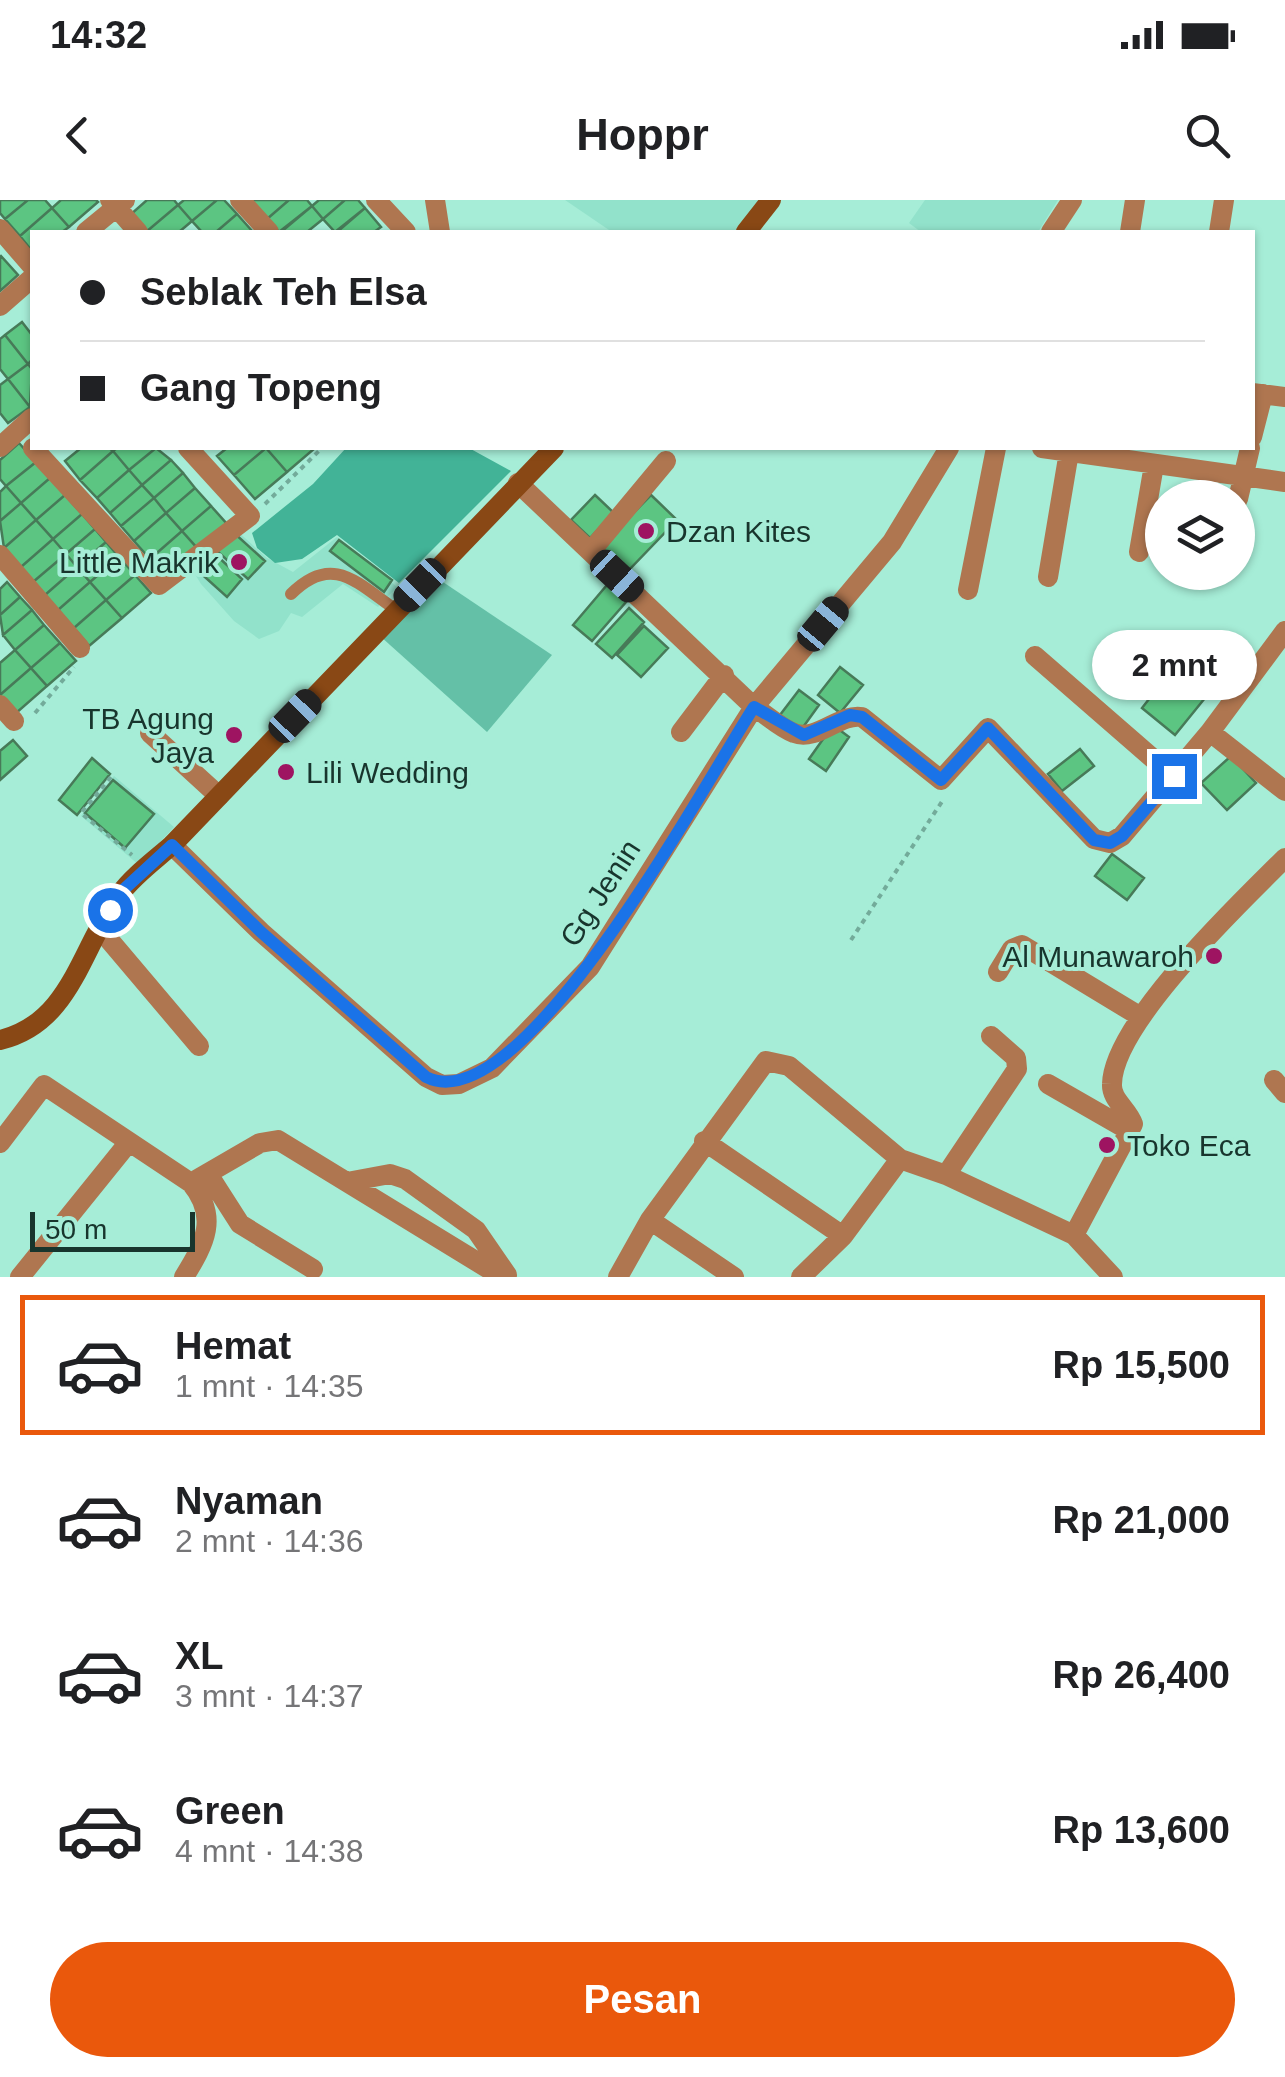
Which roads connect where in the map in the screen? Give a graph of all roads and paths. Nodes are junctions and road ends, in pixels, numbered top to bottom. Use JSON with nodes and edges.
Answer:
{"nodes":[{"id":1,"x":240,"y":200,"type":"edge"},
{"id":2,"x":376,"y":200,"type":"edge"},
{"id":3,"x":435,"y":200,"type":"edge"},
{"id":4,"x":771,"y":200,"type":"edge"},
{"id":5,"x":1072,"y":200,"type":"edge"},
{"id":6,"x":1135,"y":200,"type":"edge"},
{"id":7,"x":1224,"y":200,"type":"edge"},
{"id":8,"x":117,"y":202,"type":"edge"},
{"id":9,"x":0,"y":229,"type":"edge"},
{"id":10,"x":88,"y":230,"type":"edge"},
{"id":11,"x":137,"y":230,"type":"edge"},
{"id":12,"x":268,"y":230,"type":"edge"},
{"id":13,"x":404,"y":230,"type":"edge"},
{"id":14,"x":440,"y":230,"type":"edge"},
{"id":15,"x":748,"y":230,"type":"edge"},
{"id":16,"x":1053,"y":230,"type":"edge"},
{"id":17,"x":1130,"y":230,"type":"edge"},
{"id":18,"x":1219,"y":230,"type":"edge"},
{"id":19,"x":30,"y":264,"type":"edge"},
{"id":20,"x":30,"y":280,"type":"edge"},
{"id":21,"x":0,"y":306,"type":"edge"},
{"id":22,"x":1258,"y":394,"type":"edge"},
{"id":23,"x":1285,"y":397,"type":"edge"},
{"id":24,"x":25,"y":424,"type":"edge"},
{"id":25,"x":0,"y":447,"type":"edge"},
{"id":26,"x":36,"y":450,"type":"edge"},
{"id":27,"x":190,"y":450,"type":"edge"},
{"id":28,"x":320,"y":450,"type":"edge"},
{"id":29,"x":552,"y":450,"type":"edge"},
{"id":30,"x":948,"y":450,"type":"edge"},
{"id":31,"x":996,"y":450,"type":"edge"},
{"id":32,"x":1056,"y":450,"type":"edge"},
{"id":33,"x":1249,"y":450,"type":"edge"},
{"id":34,"x":1070,"y":452,"type":"junction"},
{"id":35,"x":666,"y":461,"type":"dead end"},
{"id":36,"x":1154,"y":465,"type":"junction"},
{"id":37,"x":1242,"y":477,"type":"junction"},
{"id":38,"x":1241,"y":480,"type":"edge"},
{"id":39,"x":1285,"y":482,"type":"edge"},
{"id":40,"x":518,"y":483,"type":"junction"},
{"id":41,"x":250,"y":516,"type":"junction"},
{"id":42,"x":591,"y":551,"type":"junction"},
{"id":43,"x":1139,"y":552,"type":"dead end"},
{"id":44,"x":0,"y":555,"type":"edge"},
{"id":45,"x":1048,"y":576,"type":"dead end"},
{"id":46,"x":968,"y":590,"type":"dead end"},
{"id":47,"x":291,"y":594,"type":"dead end"},
{"id":48,"x":396,"y":610,"type":"junction"},
{"id":49,"x":1285,"y":631,"type":"edge"},
{"id":50,"x":80,"y":648,"type":"joint"},
{"id":51,"x":1035,"y":656,"type":"dead end"},
{"id":52,"x":724,"y":675,"type":"junction"},
{"id":53,"x":754,"y":707,"type":"junction"},
{"id":54,"x":7,"y":713,"type":"edge"},
{"id":55,"x":680,"y":732,"type":"dead end"},
{"id":56,"x":1210,"y":732,"type":"junction"},
{"id":57,"x":150,"y":733,"type":"dead end"},
{"id":58,"x":1174,"y":776,"type":"junction"},
{"id":59,"x":110,"y":777,"type":"dead end"},
{"id":60,"x":941,"y":780,"type":"junction"},
{"id":61,"x":1285,"y":791,"type":"edge"},
{"id":62,"x":219,"y":796,"type":"junction"},
{"id":63,"x":172,"y":845,"type":"junction"},
{"id":64,"x":1285,"y":858,"type":"edge"},
{"id":65,"x":147,"y":868,"type":"junction"},
{"id":66,"x":100,"y":929,"type":"junction"},
{"id":67,"x":851,"y":940,"type":"dead end"},
{"id":68,"x":998,"y":972,"type":"dead end"},
{"id":69,"x":1140,"y":1017,"type":"junction"},
{"id":70,"x":991,"y":1036,"type":"dead end"},
{"id":71,"x":0,"y":1040,"type":"edge"},
{"id":72,"x":199,"y":1046,"type":"dead end"},
{"id":73,"x":1048,"y":1084,"type":"dead end"},
{"id":74,"x":1130,"y":1131,"type":"junction"},
{"id":75,"x":129,"y":1142,"type":"junction"},
{"id":76,"x":704,"y":1142,"type":"junction"},
{"id":77,"x":0,"y":1144,"type":"edge"},
{"id":78,"x":900,"y":1158,"type":"junction"},
{"id":79,"x":946,"y":1174,"type":"junction"},
{"id":80,"x":199,"y":1179,"type":"junction"},
{"id":81,"x":348,"y":1182,"type":"junction"},
{"id":82,"x":650,"y":1220,"type":"junction"},
{"id":83,"x":1074,"y":1234,"type":"junction"},
{"id":84,"x":844,"y":1236,"type":"junction"},
{"id":85,"x":313,"y":1269,"type":"dead end"},
{"id":86,"x":20,"y":1277,"type":"edge"},
{"id":87,"x":184,"y":1277,"type":"edge"},
{"id":88,"x":505,"y":1277,"type":"edge"},
{"id":89,"x":618,"y":1277,"type":"edge"},
{"id":90,"x":734,"y":1277,"type":"edge"},
{"id":91,"x":802,"y":1277,"type":"edge"},
{"id":92,"x":1113,"y":1277,"type":"edge"}],
"edges":[{"from":1,"to":12,"type":"street"},
{"from":2,"to":13,"type":"street"},
{"from":3,"to":14,"type":"street"},
{"from":4,"to":15,"type":"street"},
{"from":5,"to":16,"type":"street"},
{"from":6,"to":17,"type":"street"},
{"from":7,"to":18,"type":"street"},
{"from":8,"to":10,"type":"street"},
{"from":8,"to":11,"type":"street"},
{"from":9,"to":19,"type":"street"},
{"from":20,"to":21,"type":"street"},
{"from":22,"to":23,"type":"street"},
{"from":24,"to":25,"type":"street"},
{"from":26,"to":41,"type":"street"},
{"from":27,"to":41,"type":"street"},
{"from":28,"to":41,"type":"path"},
{"from":29,"to":40,"type":"street"},
{"from":30,"to":53,"type":"street","name":"Gg Jenin"},
{"from":31,"to":46,"type":"street"},
{"from":32,"to":34,"type":"street"},
{"from":33,"to":37,"type":"street"},
{"from":34,"to":36,"type":"street"},
{"from":34,"to":45,"type":"street"},
{"from":35,"to":42,"type":"street"},
{"from":36,"to":37,"type":"street"},
{"from":36,"to":43,"type":"street"},
{"from":37,"to":38,"type":"street"},
{"from":37,"to":39,"type":"street"},
{"from":40,"to":42,"type":"street"},
{"from":40,"to":48,"type":"street"},
{"from":42,"to":52,"type":"street"},
{"from":44,"to":50,"type":"street"},
{"from":47,"to":48,"type":"lane"},
{"from":48,"to":62,"type":"street"},
{"from":49,"to":56,"type":"street"},
{"from":50,"to":54,"type":"path"},
{"from":51,"to":58,"type":"street"},
{"from":52,"to":53,"type":"street"},
{"from":52,"to":55,"type":"street"},
{"from":53,"to":60,"type":"street"},
{"from":53,"to":63,"type":"street","name":"Gg Jenin"},
{"from":56,"to":58,"type":"street"},
{"from":56,"to":61,"type":"street"},
{"from":57,"to":62,"type":"street"},
{"from":58,"to":60,"type":"street"},
{"from":59,"to":65,"type":"path"},
{"from":60,"to":67,"type":"path"},
{"from":62,"to":63,"type":"street"},
{"from":63,"to":65,"type":"street"},
{"from":64,"to":69,"type":"street"},
{"from":65,"to":66,"type":"street"},
{"from":66,"to":71,"type":"street"},
{"from":66,"to":72,"type":"street"},
{"from":68,"to":69,"type":"street"},
{"from":69,"to":74,"type":"street"},
{"from":70,"to":79,"type":"street"},
{"from":73,"to":74,"type":"street"},
{"from":74,"to":83,"type":"street"},
{"from":75,"to":77,"type":"street"},
{"from":75,"to":80,"type":"street"},
{"from":75,"to":86,"type":"street"},
{"from":76,"to":78,"type":"street"},
{"from":76,"to":82,"type":"street"},
{"from":76,"to":84,"type":"street"},
{"from":78,"to":79,"type":"street"},
{"from":78,"to":84,"type":"street"},
{"from":79,"to":83,"type":"street"},
{"from":80,"to":81,"type":"street"},
{"from":80,"to":85,"type":"street"},
{"from":80,"to":87,"type":"street"},
{"from":81,"to":88,"type":"street"},
{"from":81,"to":88,"type":"street"},
{"from":82,"to":89,"type":"street"},
{"from":82,"to":90,"type":"street"},
{"from":83,"to":92,"type":"street"},
{"from":84,"to":91,"type":"street"}]}
